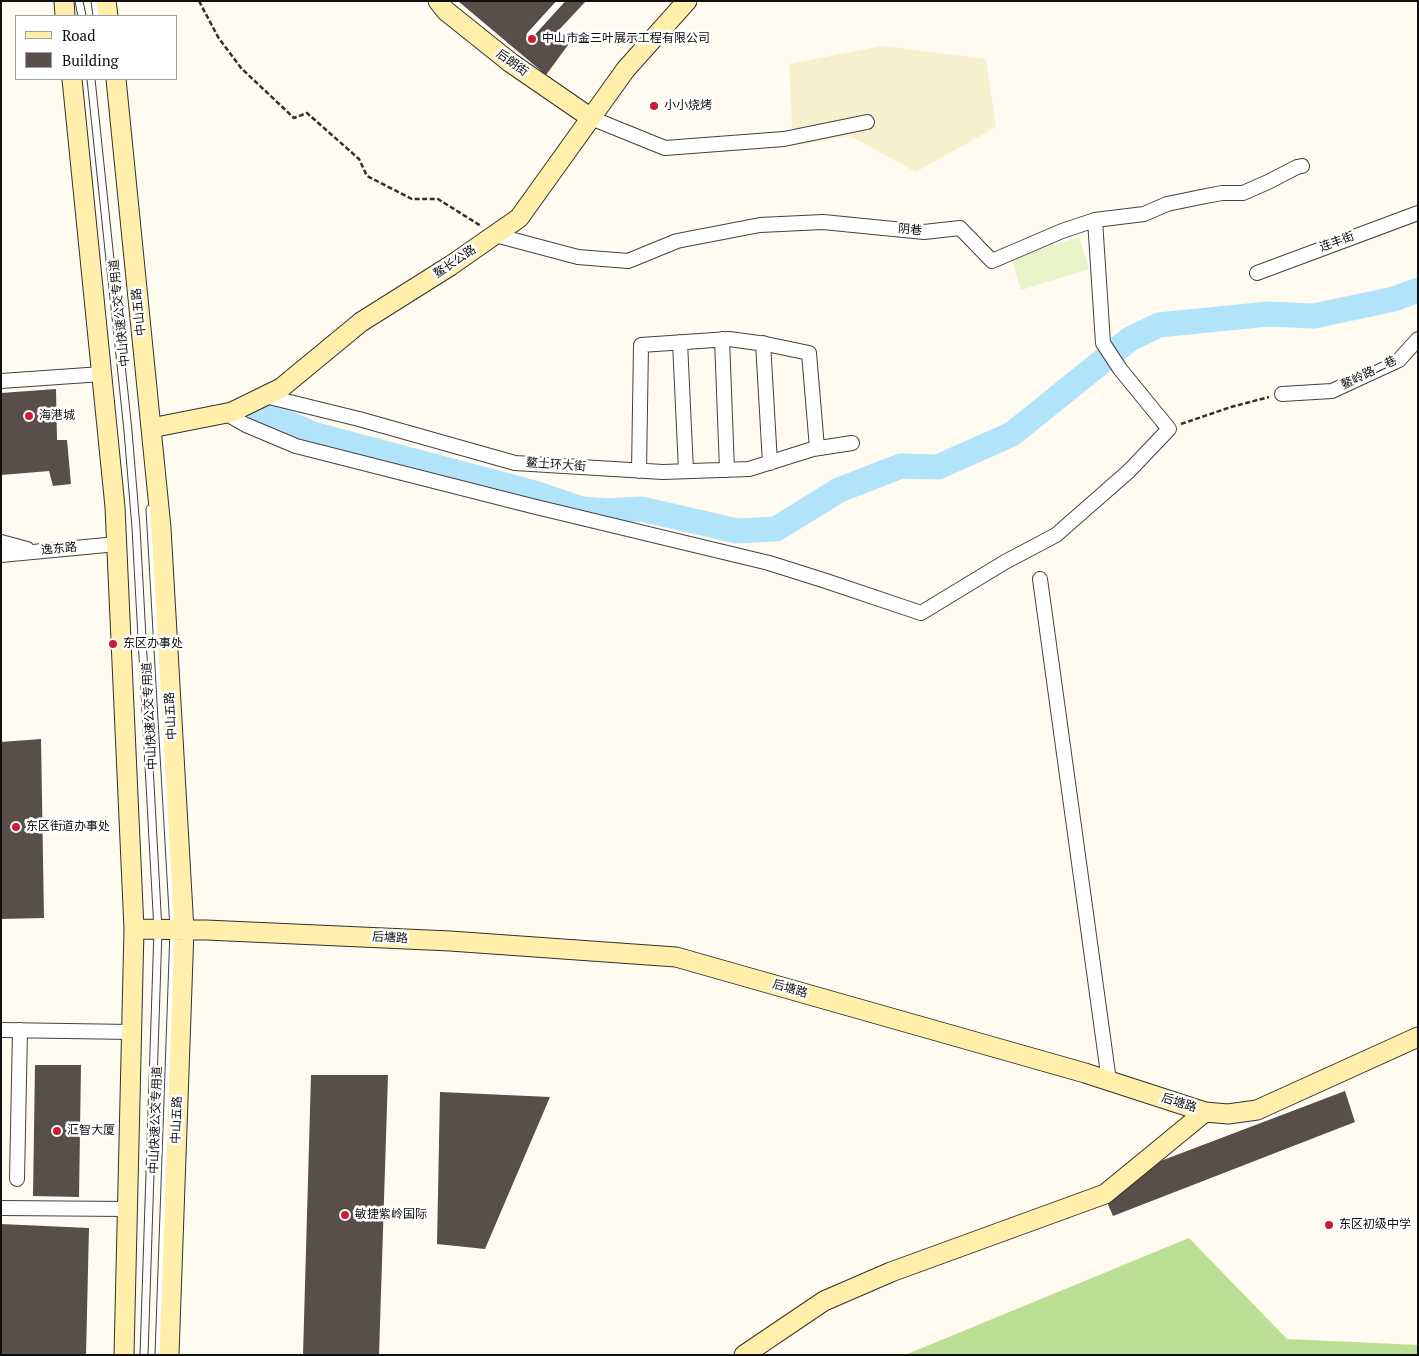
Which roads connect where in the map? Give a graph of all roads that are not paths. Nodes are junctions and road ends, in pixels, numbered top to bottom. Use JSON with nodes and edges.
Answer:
{"nodes":[{"id":1,"x":64,"y":1,"type":"edge"},
{"id":2,"x":80,"y":1,"type":"edge"},
{"id":3,"x":95,"y":1,"type":"edge"},
{"id":4,"x":106,"y":1,"type":"edge"},
{"id":5,"x":438,"y":1,"type":"edge"},
{"id":6,"x":561,"y":1,"type":"edge"},
{"id":7,"x":687,"y":1,"type":"edge"},
{"id":8,"x":65,"y":15,"type":"edge"},
{"id":9,"x":82,"y":15,"type":"edge"},
{"id":10,"x":97,"y":15,"type":"edge"},
{"id":11,"x":108,"y":15,"type":"edge"},
{"id":12,"x":530,"y":35,"type":"dead end"},
{"id":13,"x":72,"y":80,"type":"edge"},
{"id":14,"x":91,"y":80,"type":"edge"},
{"id":15,"x":116,"y":80,"type":"edge"},
{"id":16,"x":591,"y":118,"type":"junction"},
{"id":17,"x":867,"y":122,"type":"dead end"},
{"id":18,"x":1302,"y":166,"type":"dead end"},
{"id":19,"x":1418,"y":213,"type":"edge"},
{"id":20,"x":1095,"y":220,"type":"junction"},
{"id":21,"x":495,"y":235,"type":"junction"},
{"id":22,"x":1257,"y":273,"type":"dead end"},
{"id":23,"x":1418,"y":339,"type":"edge"},
{"id":24,"x":722,"y":340,"type":"junction"},
{"id":25,"x":680,"y":342,"type":"junction"},
{"id":26,"x":762,"y":343,"type":"junction"},
{"id":27,"x":102,"y":374,"type":"junction"},
{"id":28,"x":1,"y":380,"type":"edge"},
{"id":29,"x":1282,"y":394,"type":"road end"},
{"id":30,"x":265,"y":396,"type":"junction"},
{"id":31,"x":225,"y":413,"type":"junction"},
{"id":32,"x":151,"y":428,"type":"junction"},
{"id":33,"x":852,"y":443,"type":"dead end"},
{"id":34,"x":817,"y":448,"type":"junction"},
{"id":35,"x":770,"y":463,"type":"junction"},
{"id":36,"x":727,"y":470,"type":"junction"},
{"id":37,"x":639,"y":471,"type":"junction"},
{"id":38,"x":686,"y":471,"type":"junction"},
{"id":39,"x":149,"y":498,"type":"dead end"},
{"id":40,"x":1,"y":542,"type":"edge"},
{"id":41,"x":117,"y":544,"type":"junction"},
{"id":42,"x":33,"y":551,"type":"junction"},
{"id":43,"x":1,"y":555,"type":"edge"},
{"id":44,"x":1040,"y":579,"type":"dead end"},
{"id":45,"x":134,"y":929,"type":"junction"},
{"id":46,"x":172,"y":930,"type":"junction"},
{"id":47,"x":1,"y":1030,"type":"edge"},
{"id":48,"x":20,"y":1030,"type":"junction"},
{"id":49,"x":132,"y":1032,"type":"junction"},
{"id":50,"x":1418,"y":1037,"type":"edge"},
{"id":51,"x":1109,"y":1081,"type":"junction"},
{"id":52,"x":1205,"y":1112,"type":"junction"},
{"id":53,"x":17,"y":1179,"type":"dead end"},
{"id":54,"x":1,"y":1208,"type":"edge"},
{"id":55,"x":128,"y":1209,"type":"junction"},
{"id":56,"x":124,"y":1355,"type":"edge"},
{"id":57,"x":144,"y":1355,"type":"edge"},
{"id":58,"x":159,"y":1355,"type":"edge"},
{"id":59,"x":169,"y":1355,"type":"edge"},
{"id":60,"x":744,"y":1355,"type":"edge"}],
"edges":[{"from":1,"to":8,"type":"street"},
{"from":2,"to":9,"type":"lane"},
{"from":3,"to":10,"type":"lane"},
{"from":4,"to":11,"type":"street"},
{"from":5,"to":16,"type":"street","name":"后朗街"},
{"from":6,"to":12,"type":"lane"},
{"from":7,"to":16,"type":"street","name":"鳌长公路"},
{"from":13,"to":27,"type":"street"},
{"from":14,"to":46,"type":"lane","name":"中山快速公交专用道"},
{"from":15,"to":32,"type":"street","name":"中山五路"},
{"from":16,"to":17,"type":"street"},
{"from":16,"to":21,"type":"street","name":"鳌长公路"},
{"from":18,"to":20,"type":"street","name":"阴巷"},
{"from":19,"to":22,"type":"street","name":"连丰街"},
{"from":20,"to":21,"type":"street","name":"阴巷"},
{"from":20,"to":31,"type":"street"},
{"from":21,"to":30,"type":"street","name":"鳌长公路"},
{"from":23,"to":29,"type":"street","name":"鳌岭路二巷"},
{"from":24,"to":25,"type":"street"},
{"from":24,"to":26,"type":"street"},
{"from":24,"to":36,"type":"street"},
{"from":25,"to":37,"type":"street"},
{"from":25,"to":38,"type":"street"},
{"from":26,"to":34,"type":"street"},
{"from":26,"to":35,"type":"street"},
{"from":27,"to":28,"type":"street"},
{"from":27,"to":41,"type":"street"},
{"from":30,"to":31,"type":"street","name":"鳌长公路"},
{"from":30,"to":37,"type":"street","name":"鳌土环大街"},
{"from":31,"to":32,"type":"street","name":"鳌长公路"},
{"from":32,"to":46,"type":"street","name":"中山五路"},
{"from":33,"to":34,"type":"street","name":"鳌土环大街"},
{"from":34,"to":35,"type":"street","name":"鳌土环大街"},
{"from":35,"to":36,"type":"street","name":"鳌土环大街"},
{"from":36,"to":38,"type":"street","name":"鳌土环大街"},
{"from":37,"to":38,"type":"street","name":"鳌土环大街"},
{"from":39,"to":46,"type":"lane","name":"中山快速公交专用道"},
{"from":40,"to":42,"type":"street"},
{"from":41,"to":42,"type":"street","name":"逸东路"},
{"from":41,"to":45,"type":"street"},
{"from":42,"to":43,"type":"street","name":"逸东路"},
{"from":44,"to":51,"type":"street"},
{"from":45,"to":46,"type":"street","name":"后塘路"},
{"from":45,"to":49,"type":"street"},
{"from":46,"to":51,"type":"street","name":"后塘路"},
{"from":46,"to":57,"type":"lane","name":"中山快速公交专用道"},
{"from":46,"to":58,"type":"lane","name":"中山快速公交专用道"},
{"from":46,"to":59,"type":"street","name":"中山五路"},
{"from":47,"to":48,"type":"street"},
{"from":48,"to":49,"type":"street"},
{"from":48,"to":53,"type":"street"},
{"from":49,"to":55,"type":"street"},
{"from":50,"to":52,"type":"street","name":"后塘路"},
{"from":51,"to":52,"type":"street","name":"后塘路"},
{"from":52,"to":60,"type":"street"},
{"from":54,"to":55,"type":"street"},
{"from":55,"to":56,"type":"street"}]}
